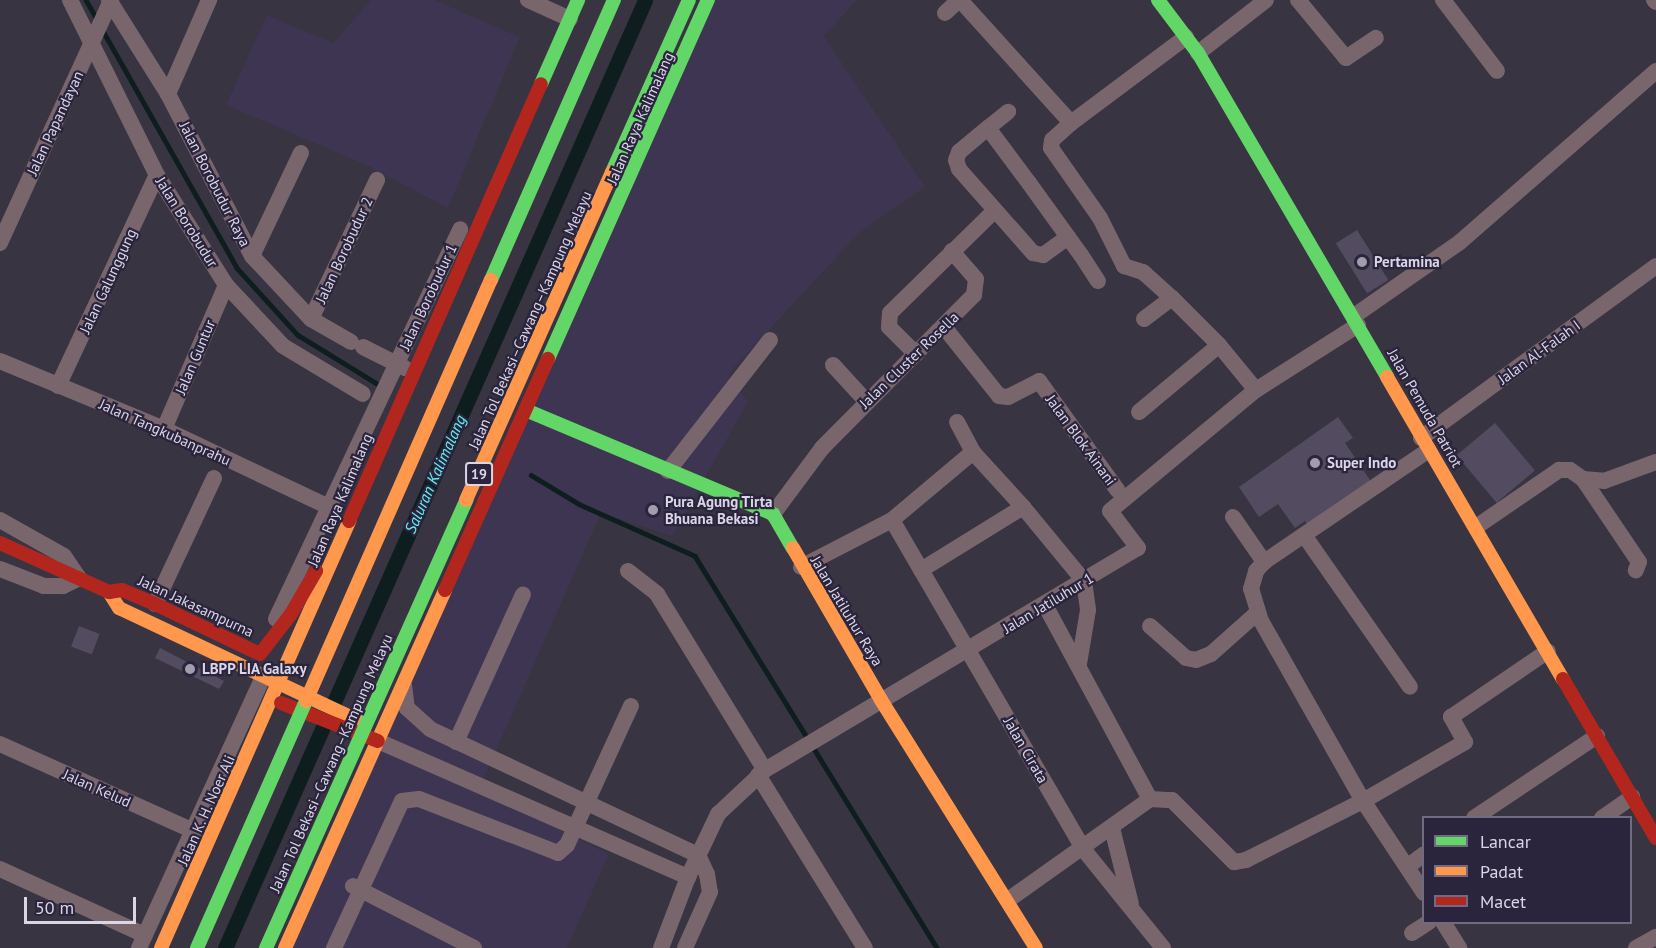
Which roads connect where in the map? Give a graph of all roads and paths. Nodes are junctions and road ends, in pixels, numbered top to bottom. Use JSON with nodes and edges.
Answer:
{"nodes":[{"id":1,"x":70,"y":0,"type":"edge"},
{"id":2,"x":210,"y":0,"type":"edge"},
{"id":3,"x":528,"y":0,"type":"edge"},
{"id":4,"x":578,"y":0,"type":"edge"},
{"id":5,"x":614,"y":0,"type":"edge"},
{"id":6,"x":689,"y":0,"type":"edge"},
{"id":7,"x":708,"y":0,"type":"edge"},
{"id":8,"x":959,"y":0,"type":"edge"},
{"id":9,"x":1158,"y":0,"type":"edge"},
{"id":10,"x":1266,"y":0,"type":"edge"},
{"id":11,"x":1297,"y":0,"type":"edge"},
{"id":12,"x":1443,"y":0,"type":"edge"},
{"id":13,"x":109,"y":3,"type":"edge"},
{"id":14,"x":945,"y":13,"type":"dead end"},
{"id":15,"x":570,"y":19,"type":"junction"},
{"id":16,"x":95,"y":37,"type":"junction"},
{"id":17,"x":1186,"y":37,"type":"junction"},
{"id":18,"x":1376,"y":38,"type":"dead end"},
{"id":19,"x":1198,"y":53,"type":"junction"},
{"id":20,"x":1497,"y":71,"type":"dead end"},
{"id":21,"x":1656,"y":71,"type":"edge"},
{"id":22,"x":168,"y":94,"type":"junction"},
{"id":23,"x":1008,"y":112,"type":"dead end"},
{"id":24,"x":1071,"y":123,"type":"junction"},
{"id":25,"x":988,"y":128,"type":"junction"},
{"id":26,"x":301,"y":153,"type":"dead end"},
{"id":27,"x":157,"y":175,"type":"junction"},
{"id":28,"x":377,"y":180,"type":"dead end"},
{"id":29,"x":994,"y":211,"type":"junction"},
{"id":30,"x":460,"y":229,"type":"dead end"},
{"id":31,"x":1068,"y":237,"type":"junction"},
{"id":32,"x":0,"y":243,"type":"edge"},
{"id":33,"x":952,"y":251,"type":"junction"},
{"id":34,"x":252,"y":256,"type":"junction"},
{"id":35,"x":1656,"y":266,"type":"edge"},
{"id":36,"x":1098,"y":281,"type":"dead end"},
{"id":37,"x":226,"y":285,"type":"junction"},
{"id":38,"x":1172,"y":298,"type":"junction"},
{"id":39,"x":311,"y":319,"type":"junction"},
{"id":40,"x":1144,"y":320,"type":"dead end"},
{"id":41,"x":1356,"y":321,"type":"junction"},
{"id":42,"x":944,"y":327,"type":"junction"},
{"id":43,"x":770,"y":340,"type":"dead end"},
{"id":44,"x":1219,"y":345,"type":"junction"},
{"id":45,"x":916,"y":354,"type":"junction"},
{"id":46,"x":0,"y":361,"type":"edge"},
{"id":47,"x":396,"y":364,"type":"junction"},
{"id":48,"x":833,"y":364,"type":"dead end"},
{"id":49,"x":412,"y":372,"type":"junction"},
{"id":50,"x":58,"y":386,"type":"junction"},
{"id":51,"x":1256,"y":390,"type":"junction"},
{"id":52,"x":363,"y":394,"type":"dead end"},
{"id":53,"x":866,"y":401,"type":"junction"},
{"id":54,"x":528,"y":411,"type":"junction"},
{"id":55,"x":1139,"y":411,"type":"dead end"},
{"id":56,"x":957,"y":422,"type":"dead end"},
{"id":57,"x":164,"y":429,"type":"junction"},
{"id":58,"x":1425,"y":444,"type":"junction"},
{"id":59,"x":973,"y":452,"type":"junction"},
{"id":60,"x":1656,"y":462,"type":"edge"},
{"id":61,"x":668,"y":471,"type":"junction"},
{"id":62,"x":214,"y":478,"type":"dead end"},
{"id":63,"x":1583,"y":479,"type":"junction"},
{"id":64,"x":1118,"y":490,"type":"dead end"},
{"id":65,"x":360,"y":494,"type":"junction"},
{"id":66,"x":1023,"y":507,"type":"junction"},
{"id":67,"x":326,"y":513,"type":"junction"},
{"id":68,"x":773,"y":514,"type":"junction"},
{"id":69,"x":1233,"y":517,"type":"dead end"},
{"id":70,"x":0,"y":520,"type":"edge"},
{"id":71,"x":892,"y":520,"type":"junction"},
{"id":72,"x":1476,"y":527,"type":"junction"},
{"id":73,"x":340,"y":528,"type":"junction"},
{"id":74,"x":1304,"y":535,"type":"junction"},
{"id":75,"x":0,"y":543,"type":"edge"},
{"id":76,"x":1264,"y":562,"type":"junction"},
{"id":77,"x":801,"y":567,"type":"junction"},
{"id":78,"x":0,"y":569,"type":"edge"},
{"id":79,"x":921,"y":570,"type":"junction"},
{"id":80,"x":1636,"y":570,"type":"dead end"},
{"id":81,"x":628,"y":571,"type":"dead end"},
{"id":82,"x":79,"y":578,"type":"junction"},
{"id":83,"x":1084,"y":581,"type":"junction"},
{"id":84,"x":109,"y":592,"type":"junction"},
{"id":85,"x":523,"y":594,"type":"dead end"},
{"id":86,"x":155,"y":604,"type":"junction"},
{"id":87,"x":1045,"y":606,"type":"junction"},
{"id":88,"x":1257,"y":613,"type":"junction"},
{"id":89,"x":1150,"y":626,"type":"dead end"},
{"id":90,"x":273,"y":638,"type":"junction"},
{"id":91,"x":968,"y":651,"type":"junction"},
{"id":92,"x":1548,"y":651,"type":"junction"},
{"id":93,"x":1079,"y":664,"type":"junction"},
{"id":94,"x":263,"y":677,"type":"junction"},
{"id":95,"x":404,"y":681,"type":"junction"},
{"id":96,"x":280,"y":685,"type":"junction"},
{"id":97,"x":1410,"y":687,"type":"dead end"},
{"id":98,"x":881,"y":700,"type":"junction"},
{"id":99,"x":273,"y":702,"type":"junction"},
{"id":100,"x":309,"y":705,"type":"junction"},
{"id":101,"x":631,"y":706,"type":"dead end"},
{"id":102,"x":380,"y":736,"type":"junction"},
{"id":103,"x":1597,"y":736,"type":"junction"},
{"id":104,"x":456,"y":742,"type":"junction"},
{"id":105,"x":0,"y":744,"type":"edge"},
{"id":106,"x":762,"y":773,"type":"junction"},
{"id":107,"x":1632,"y":797,"type":"junction"},
{"id":108,"x":1150,"y":800,"type":"junction"},
{"id":109,"x":1363,"y":801,"type":"junction"},
{"id":110,"x":585,"y":803,"type":"junction"},
{"id":111,"x":1477,"y":816,"type":"edge"},
{"id":112,"x":1605,"y":816,"type":"edge"},
{"id":113,"x":575,"y":825,"type":"junction"},
{"id":114,"x":1112,"y":828,"type":"junction"},
{"id":115,"x":194,"y":831,"type":"junction"},
{"id":116,"x":1656,"y":838,"type":"edge"},
{"id":117,"x":1084,"y":850,"type":"junction"},
{"id":118,"x":698,"y":855,"type":"junction"},
{"id":119,"x":1422,"y":856,"type":"edge"},
{"id":120,"x":1407,"y":867,"type":"junction"},
{"id":121,"x":0,"y":869,"type":"edge"},
{"id":122,"x":688,"y":877,"type":"junction"},
{"id":123,"x":356,"y":888,"type":"junction"},
{"id":124,"x":1422,"y":889,"type":"edge"},
{"id":125,"x":1008,"y":900,"type":"junction"},
{"id":126,"x":1131,"y":904,"type":"junction"},
{"id":127,"x":1426,"y":924,"type":"edge"},
{"id":128,"x":1444,"y":924,"type":"edge"},
{"id":129,"x":1412,"y":933,"type":"dead end"},
{"id":130,"x":1656,"y":937,"type":"edge"},
{"id":131,"x":142,"y":942,"type":"edge"},
{"id":132,"x":449,"y":943,"type":"edge"},
{"id":133,"x":161,"y":948,"type":"edge"},
{"id":134,"x":197,"y":948,"type":"edge"},
{"id":135,"x":266,"y":948,"type":"edge"},
{"id":136,"x":285,"y":948,"type":"edge"},
{"id":137,"x":334,"y":948,"type":"edge"},
{"id":138,"x":474,"y":948,"type":"edge"},
{"id":139,"x":661,"y":948,"type":"edge"},
{"id":140,"x":686,"y":948,"type":"edge"},
{"id":141,"x":865,"y":948,"type":"edge"},
{"id":142,"x":1036,"y":948,"type":"edge"},
{"id":143,"x":1163,"y":948,"type":"edge"},
{"id":144,"x":1459,"y":948,"type":"edge"},
{"id":145,"x":1636,"y":948,"type":"edge"}],
"edges":[{"from":1,"to":16,"type":"street","name":"Jalan Borobudur"},
{"from":2,"to":22,"type":"street"},
{"from":3,"to":15,"type":"street"},
{"from":4,"to":15,"type":"main road","name":"Jalan Raya Kalimalang"},
{"from":5,"to":134,"type":"main road","bridge":true},
{"from":6,"to":135,"type":"main road","name":"Jalan Tol Bekasi–Cawang–Kampung Melayu","number":"19","bridge":true},
{"from":7,"to":54,"type":"main road","name":"Jalan Raya Kalimalang"},
{"from":8,"to":14,"type":"street"},
{"from":8,"to":24,"type":"street"},
{"from":9,"to":17,"type":"main road","name":"Jalan Pemuda Patriot"},
{"from":10,"to":19,"type":"street"},
{"from":11,"to":18,"type":"street"},
{"from":12,"to":20,"type":"street"},
{"from":13,"to":16,"type":"street","name":"Jalan Papandayan"},
{"from":13,"to":22,"type":"street","name":"Jalan Borobudur Raya"},
{"from":15,"to":49,"type":"main road","name":"Jalan Raya Kalimalang"},
{"from":16,"to":27,"type":"street","name":"Jalan Borobudur"},
{"from":16,"to":32,"type":"street","name":"Jalan Papandayan"},
{"from":17,"to":19,"type":"main road","name":"Jalan Pemuda Patriot"},
{"from":17,"to":24,"type":"street"},
{"from":19,"to":41,"type":"main road","name":"Jalan Pemuda Patriot"},
{"from":21,"to":41,"type":"street","name":"Jalan Jatiluhur 1"},
{"from":22,"to":34,"type":"street","name":"Jalan Borobudur Raya"},
{"from":23,"to":25,"type":"street"},
{"from":24,"to":38,"type":"street"},
{"from":25,"to":29,"type":"street"},
{"from":25,"to":31,"type":"street"},
{"from":26,"to":34,"type":"street"},
{"from":27,"to":37,"type":"street","name":"Jalan Borobudur"},
{"from":27,"to":50,"type":"street","name":"Jalan Galunggung"},
{"from":28,"to":39,"type":"street","name":"Jalan Borobudur 2"},
{"from":29,"to":31,"type":"street"},
{"from":29,"to":33,"type":"street"},
{"from":30,"to":47,"type":"street","name":"Jalan Borobudur 1"},
{"from":31,"to":36,"type":"street"},
{"from":33,"to":42,"type":"street","name":"Jalan Cluster Rosella"},
{"from":33,"to":45,"type":"street"},
{"from":34,"to":39,"type":"street","name":"Jalan Borobudur Raya"},
{"from":35,"to":58,"type":"street","name":"Jalan Al-Falah I"},
{"from":37,"to":52,"type":"street","name":"Jalan Borobudur"},
{"from":37,"to":57,"type":"street","name":"Jalan Guntur"},
{"from":38,"to":40,"type":"street"},
{"from":38,"to":44,"type":"street"},
{"from":39,"to":47,"type":"street","name":"Jalan Borobudur Raya"},
{"from":41,"to":51,"type":"street","name":"Jalan Jatiluhur 1"},
{"from":41,"to":58,"type":"main road","name":"Jalan Pemuda Patriot"},
{"from":42,"to":45,"type":"street","name":"Jalan Cluster Rosella"},
{"from":42,"to":64,"type":"street","name":"Jalan Blok Ainani"},
{"from":43,"to":61,"type":"street"},
{"from":44,"to":51,"type":"street"},
{"from":44,"to":55,"type":"street"},
{"from":45,"to":53,"type":"street","name":"Jalan Cluster Rosella"},
{"from":46,"to":50,"type":"street","name":"Jalan Tangkubanprahu"},
{"from":47,"to":49,"type":"street","name":"Jalan Borobudur Raya"},
{"from":47,"to":67,"type":"street","name":"Jalan Borobudur 1"},
{"from":48,"to":53,"type":"street"},
{"from":49,"to":65,"type":"main road","name":"Jalan Raya Kalimalang"},
{"from":50,"to":57,"type":"street","name":"Jalan Tangkubanprahu"},
{"from":51,"to":83,"type":"street","name":"Jalan Jatiluhur 1"},
{"from":53,"to":68,"type":"street","name":"Jalan Cluster Rosella"},
{"from":54,"to":61,"type":"main road"},
{"from":54,"to":95,"type":"main road","name":"Jalan Raya Kalimalang"},
{"from":56,"to":59,"type":"street"},
{"from":57,"to":67,"type":"street","name":"Jalan Tangkubanprahu"},
{"from":58,"to":72,"type":"main road","name":"Jalan Pemuda Patriot"},
{"from":58,"to":74,"type":"street","name":"Jalan Al-Falah I"},
{"from":59,"to":66,"type":"street"},
{"from":59,"to":71,"type":"street"},
{"from":60,"to":63,"type":"street"},
{"from":61,"to":68,"type":"main road"},
{"from":62,"to":86,"type":"street"},
{"from":63,"to":72,"type":"street"},
{"from":63,"to":80,"type":"street"},
{"from":65,"to":73,"type":"main road","name":"Jalan Jakasampurna"},
{"from":65,"to":96,"type":"main road","name":"Jalan Raya Kalimalang"},
{"from":66,"to":79,"type":"street"},
{"from":66,"to":83,"type":"street"},
{"from":67,"to":73,"type":"street","name":"Jalan Tangkubanprahu"},
{"from":67,"to":90,"type":"street","name":"Jalan Borobudur 1"},
{"from":68,"to":77,"type":"main road","name":"Jalan Jatiluhur Raya"},
{"from":69,"to":76,"type":"street"},
{"from":70,"to":82,"type":"street"},
{"from":71,"to":77,"type":"street"},
{"from":71,"to":79,"type":"street","name":"Jalan Cirata"},
{"from":72,"to":92,"type":"main road","name":"Jalan Pemuda Patriot"},
{"from":73,"to":90,"type":"main road","name":"Jalan Jakasampurna"},
{"from":74,"to":76,"type":"street","name":"Jalan Al-Falah I"},
{"from":74,"to":97,"type":"street"},
{"from":75,"to":82,"type":"main road","name":"Jalan Jakasampurna"},
{"from":76,"to":88,"type":"street"},
{"from":77,"to":98,"type":"main road","name":"Jalan Jatiluhur Raya"},
{"from":78,"to":82,"type":"street"},
{"from":79,"to":91,"type":"street","name":"Jalan Cirata"},
{"from":81,"to":106,"type":"street"},
{"from":82,"to":84,"type":"main road","name":"Jalan Jakasampurna"},
{"from":83,"to":87,"type":"street","name":"Jalan Jatiluhur 1"},
{"from":83,"to":93,"type":"street"},
{"from":84,"to":86,"type":"main road","name":"Jalan Jakasampurna"},
{"from":84,"to":94,"type":"main road","name":"Jalan Jakasampurna"},
{"from":85,"to":104,"type":"street"},
{"from":86,"to":90,"type":"main road","name":"Jalan Jakasampurna"},
{"from":87,"to":91,"type":"street","name":"Jalan Jatiluhur 1"},
{"from":87,"to":93,"type":"street"},
{"from":88,"to":89,"type":"street"},
{"from":88,"to":109,"type":"street"},
{"from":91,"to":98,"type":"street","name":"Jalan Jatiluhur 1"},
{"from":91,"to":117,"type":"street","name":"Jalan Cirata"},
{"from":92,"to":103,"type":"main road","name":"Jalan Pemuda Patriot"},
{"from":92,"to":109,"type":"street"},
{"from":93,"to":108,"type":"street"},
{"from":94,"to":96,"type":"main road","name":"Jalan Jakasampurna"},
{"from":94,"to":115,"type":"street"},
{"from":95,"to":102,"type":"main road","name":"Jalan Raya Kalimalang"},
{"from":95,"to":104,"type":"street"},
{"from":96,"to":99,"type":"main road","name":"Jalan K. H. Noer Ali"},
{"from":96,"to":100,"type":"main road","name":"Jalan Jakasampurna"},
{"from":98,"to":106,"type":"street","name":"Jalan Jatiluhur 1"},
{"from":98,"to":125,"type":"main road","name":"Jalan Jatiluhur Raya"},
{"from":99,"to":100,"type":"main road"},
{"from":99,"to":133,"type":"main road","name":"Jalan K. H. Noer Ali"},
{"from":100,"to":102,"type":"main road"},
{"from":101,"to":110,"type":"street"},
{"from":102,"to":113,"type":"street"},
{"from":102,"to":136,"type":"main road"},
{"from":103,"to":107,"type":"main road","name":"Jalan Pemuda Patriot"},
{"from":103,"to":111,"type":"street"},
{"from":104,"to":110,"type":"street"},
{"from":105,"to":115,"type":"street","name":"Jalan Kelud"},
{"from":106,"to":118,"type":"street","name":"Jalan Jatiluhur 1"},
{"from":106,"to":141,"type":"street"},
{"from":107,"to":112,"type":"street"},
{"from":107,"to":116,"type":"main road","name":"Jalan Pemuda Patriot"},
{"from":108,"to":109,"type":"street"},
{"from":108,"to":114,"type":"street"},
{"from":109,"to":120,"type":"street"},
{"from":110,"to":113,"type":"street"},
{"from":110,"to":118,"type":"street"},
{"from":113,"to":122,"type":"street"},
{"from":113,"to":123,"type":"street"},
{"from":114,"to":117,"type":"street"},
{"from":114,"to":126,"type":"street"},
{"from":115,"to":131,"type":"street"},
{"from":117,"to":125,"type":"street"},
{"from":117,"to":126,"type":"street","name":"Jalan Cirata"},
{"from":118,"to":122,"type":"street","name":"Jalan Jatiluhur 1"},
{"from":118,"to":140,"type":"street"},
{"from":119,"to":120,"type":"street"},
{"from":120,"to":124,"type":"street"},
{"from":121,"to":131,"type":"street"},
{"from":122,"to":139,"type":"street","name":"Jalan Jatiluhur 1"},
{"from":123,"to":132,"type":"street"},
{"from":123,"to":137,"type":"street"},
{"from":125,"to":142,"type":"main road","name":"Jalan Jatiluhur Raya"},
{"from":126,"to":143,"type":"street"},
{"from":127,"to":129,"type":"street"},
{"from":128,"to":144,"type":"street"},
{"from":130,"to":145,"type":"street"},
{"from":132,"to":138,"type":"street"}]}
